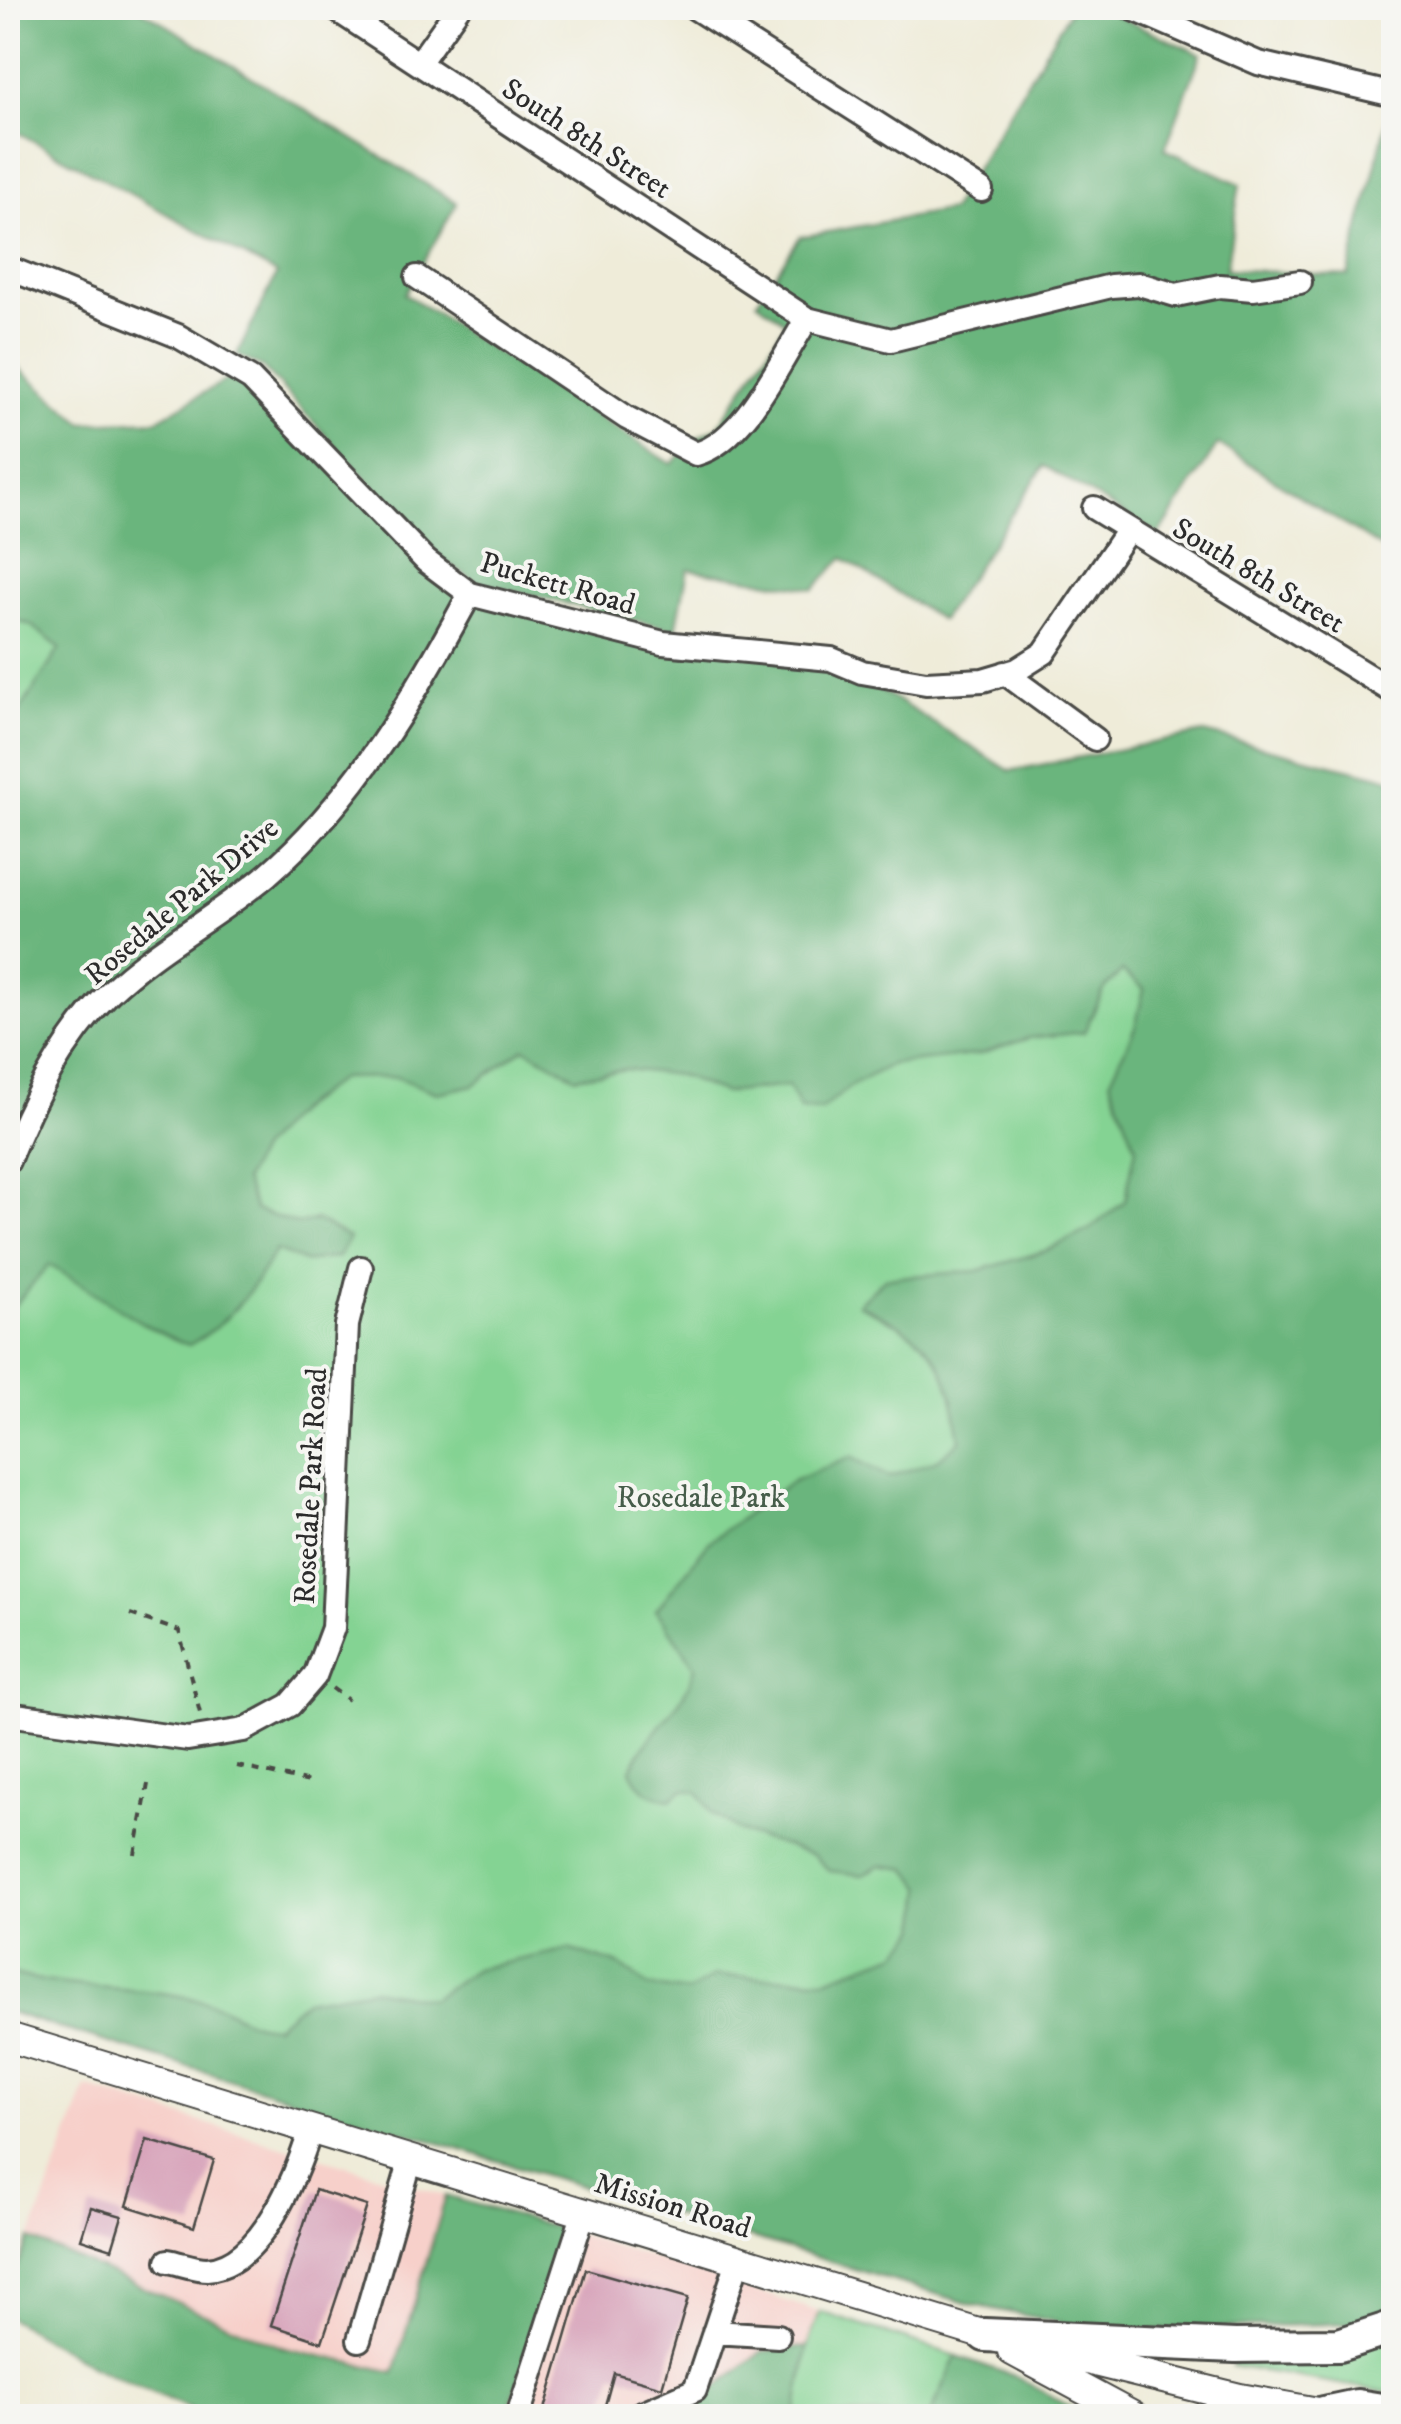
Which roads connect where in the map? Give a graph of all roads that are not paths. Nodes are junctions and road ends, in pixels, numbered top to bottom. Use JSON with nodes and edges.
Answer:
{"nodes":[{"id":1,"x":334,"y":8,"type":"edge"},
{"id":2,"x":458,"y":8,"type":"edge"},
{"id":3,"x":695,"y":8,"type":"edge"},
{"id":4,"x":1132,"y":8,"type":"edge"},
{"id":5,"x":419,"y":63,"type":"junction"},
{"id":6,"x":1394,"y":96,"type":"edge"},
{"id":7,"x":981,"y":190,"type":"dead end"},
{"id":8,"x":8,"y":268,"type":"edge"},
{"id":9,"x":417,"y":276,"type":"dead end"},
{"id":10,"x":1300,"y":282,"type":"dead end"},
{"id":11,"x":807,"y":319,"type":"junction"},
{"id":12,"x":1094,"y":508,"type":"dead end"},
{"id":13,"x":1128,"y":530,"type":"junction"},
{"id":14,"x":470,"y":594,"type":"junction"},
{"id":15,"x":1005,"y":674,"type":"junction"},
{"id":16,"x":1394,"y":692,"type":"edge"},
{"id":17,"x":1095,"y":739,"type":"dead end"},
{"id":18,"x":8,"y":1161,"type":"edge"},
{"id":19,"x":361,"y":1268,"type":"dead end"},
{"id":20,"x":8,"y":1714,"type":"edge"},
{"id":21,"x":8,"y":2037,"type":"edge"},
{"id":22,"x":311,"y":2129,"type":"junction"},
{"id":23,"x":410,"y":2159,"type":"junction"},
{"id":24,"x":584,"y":2212,"type":"junction"},
{"id":25,"x":738,"y":2258,"type":"junction"},
{"id":26,"x":168,"y":2261,"type":"dead end"},
{"id":27,"x":1394,"y":2327,"type":"edge"},
{"id":28,"x":714,"y":2332,"type":"junction"},
{"id":29,"x":985,"y":2335,"type":"junction"},
{"id":30,"x":778,"y":2336,"type":"dead end"},
{"id":31,"x":360,"y":2340,"type":"dead end"},
{"id":32,"x":1394,"y":2412,"type":"edge"},
{"id":33,"x":1328,"y":2415,"type":"edge"},
{"id":34,"x":518,"y":2416,"type":"edge"},
{"id":35,"x":635,"y":2416,"type":"edge"},
{"id":36,"x":1134,"y":2416,"type":"edge"}],
"edges":[{"from":1,"to":5,"type":"street","name":"South 8th Street"},
{"from":2,"to":5,"type":"street"},
{"from":3,"to":7,"type":"street"},
{"from":4,"to":6,"type":"street"},
{"from":5,"to":11,"type":"street","name":"South 8th Street"},
{"from":8,"to":14,"type":"street","name":"Puckett Road"},
{"from":9,"to":11,"type":"street"},
{"from":10,"to":11,"type":"street","name":"South 8th Street"},
{"from":12,"to":13,"type":"street","name":"South 8th Street"},
{"from":13,"to":15,"type":"street","name":"Puckett Road"},
{"from":13,"to":16,"type":"street","name":"South 8th Street"},
{"from":14,"to":15,"type":"street","name":"Puckett Road"},
{"from":14,"to":18,"type":"street","name":"Rosedale Park Drive"},
{"from":15,"to":17,"type":"street"},
{"from":19,"to":20,"type":"street","name":"Rosedale Park Road"},
{"from":21,"to":22,"type":"main road","name":"Mission Road"},
{"from":22,"to":23,"type":"main road","name":"Mission Road"},
{"from":22,"to":26,"type":"street"},
{"from":23,"to":24,"type":"main road","name":"Mission Road"},
{"from":23,"to":31,"type":"street"},
{"from":24,"to":25,"type":"main road","name":"Mission Road"},
{"from":24,"to":34,"type":"street"},
{"from":25,"to":28,"type":"street"},
{"from":25,"to":29,"type":"main road","name":"Mission Road"},
{"from":27,"to":29,"type":"highway"},
{"from":28,"to":30,"type":"street"},
{"from":28,"to":35,"type":"street"},
{"from":29,"to":33,"type":"main road","name":"Mission Road"},
{"from":29,"to":36,"type":"main road"},
{"from":32,"to":33,"type":"highway"}]}
